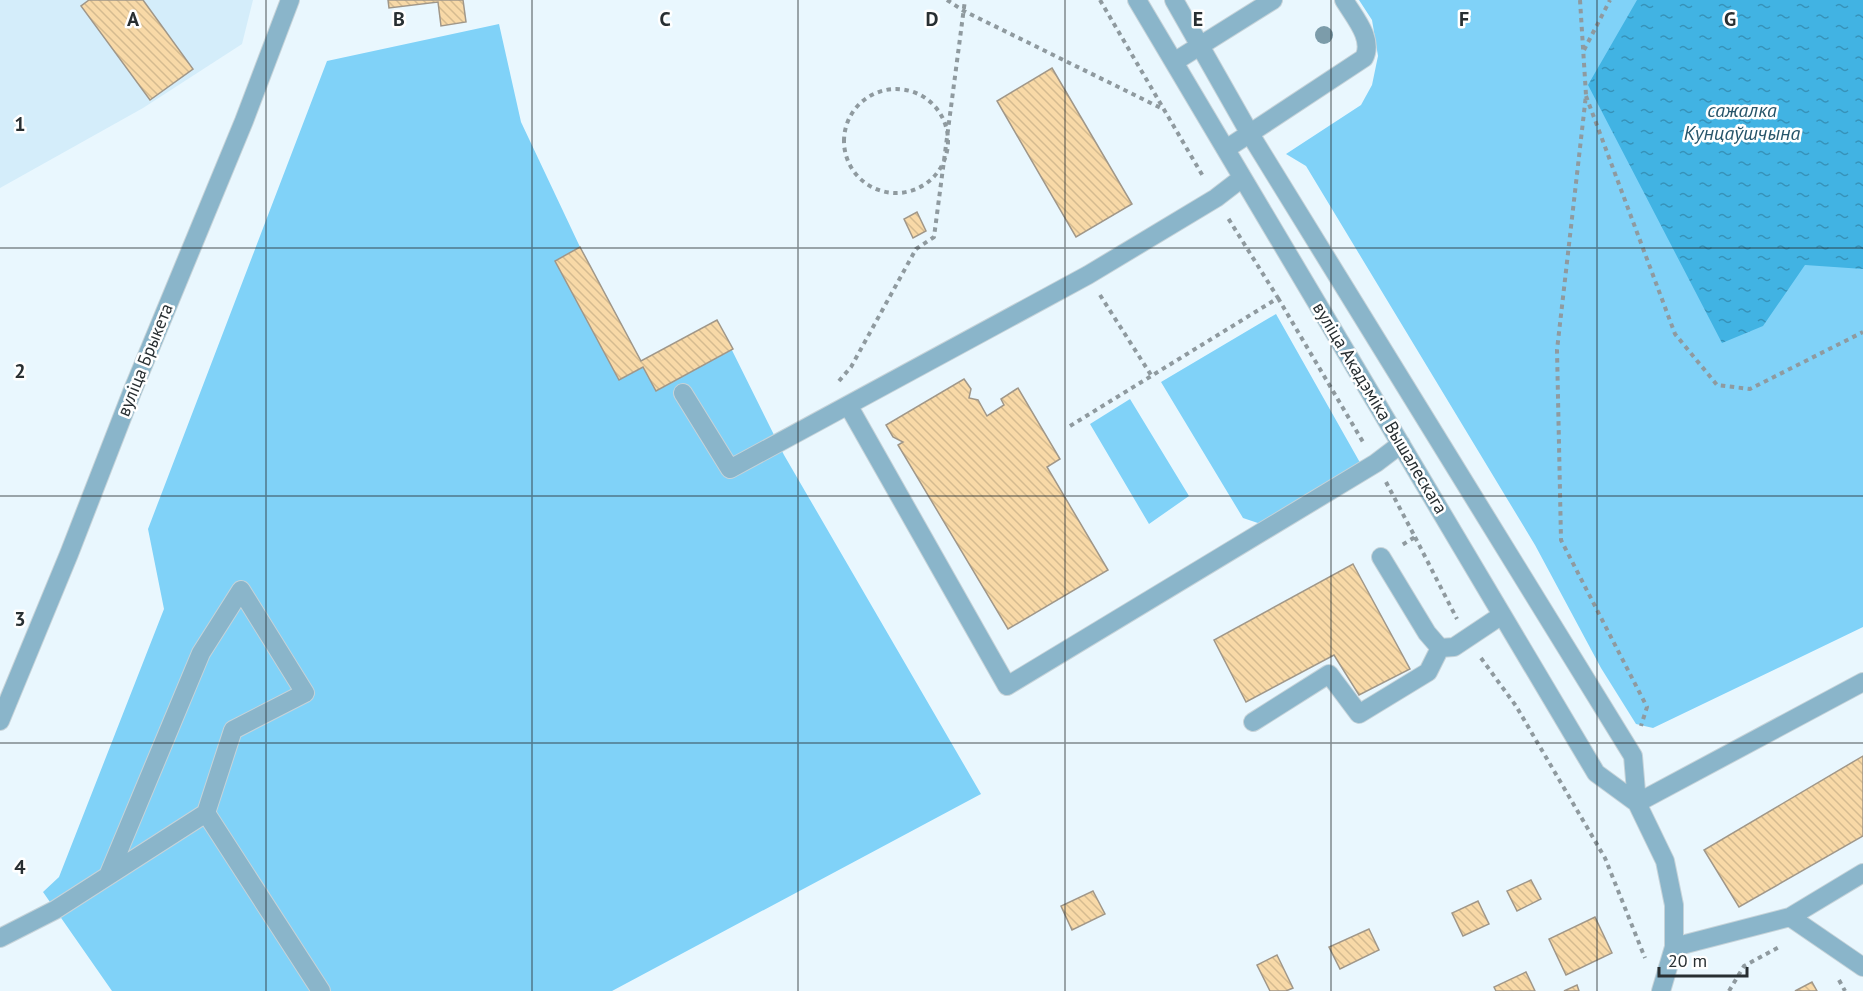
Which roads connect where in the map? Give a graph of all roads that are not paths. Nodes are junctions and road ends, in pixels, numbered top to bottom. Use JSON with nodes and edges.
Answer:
{"nodes":[{"id":1,"x":290,"y":0,"type":"edge"},
{"id":2,"x":1137,"y":0,"type":"edge"},
{"id":3,"x":1174,"y":0,"type":"edge"},
{"id":4,"x":1274,"y":0,"type":"edge"},
{"id":5,"x":1344,"y":0,"type":"edge"},
{"id":6,"x":1201,"y":46,"type":"junction"},
{"id":7,"x":1174,"y":62,"type":"junction"},
{"id":8,"x":1250,"y":134,"type":"junction"},
{"id":9,"x":1226,"y":149,"type":"junction"},
{"id":10,"x":1242,"y":178,"type":"junction"},
{"id":11,"x":683,"y":393,"type":"dead end"},
{"id":12,"x":848,"y":405,"type":"junction"},
{"id":13,"x":1401,"y":444,"type":"junction"},
{"id":14,"x":1381,"y":557,"type":"road end"},
{"id":15,"x":1502,"y":615,"type":"junction"},
{"id":16,"x":1440,"y":648,"type":"junction"},
{"id":17,"x":1863,"y":682,"type":"edge"},
{"id":18,"x":0,"y":721,"type":"edge"},
{"id":19,"x":1253,"y":722,"type":"dead end"},
{"id":20,"x":1637,"y":803,"type":"junction"},
{"id":21,"x":206,"y":813,"type":"junction"},
{"id":22,"x":1863,"y":873,"type":"edge"},
{"id":23,"x":108,"y":876,"type":"junction"},
{"id":24,"x":1790,"y":917,"type":"junction"},
{"id":25,"x":0,"y":938,"type":"edge"},
{"id":26,"x":1674,"y":947,"type":"junction"},
{"id":27,"x":1863,"y":967,"type":"edge"},
{"id":28,"x":1661,"y":989,"type":"edge"},
{"id":29,"x":321,"y":991,"type":"edge"}],
"edges":[{"from":1,"to":18,"type":"street","name":"вуліца Брыкета"},
{"from":2,"to":7,"type":"street","name":"вуліца Акадэміка Вышалескага"},
{"from":3,"to":6,"type":"street","name":"вуліца Акадэміка Вышалескага"},
{"from":4,"to":6,"type":"street"},
{"from":5,"to":8,"type":"street"},
{"from":6,"to":7,"type":"street"},
{"from":6,"to":8,"type":"street","name":"вуліца Акадэміка Вышалескага"},
{"from":7,"to":9,"type":"street","name":"вуліца Акадэміка Вышалескага"},
{"from":8,"to":9,"type":"street"},
{"from":8,"to":20,"type":"street","name":"вуліца Акадэміка Вышалескага"},
{"from":9,"to":10,"type":"street","name":"вуліца Акадэміка Вышалескага"},
{"from":10,"to":12,"type":"street"},
{"from":10,"to":13,"type":"street","name":"вуліца Акадэміка Вышалескага"},
{"from":11,"to":12,"type":"street"},
{"from":12,"to":13,"type":"street"},
{"from":13,"to":15,"type":"street","name":"вуліца Акадэміка Вышалескага"},
{"from":14,"to":16,"type":"street"},
{"from":15,"to":16,"type":"street"},
{"from":15,"to":20,"type":"street","name":"вуліца Акадэміка Вышалескага"},
{"from":16,"to":19,"type":"street"},
{"from":17,"to":20,"type":"street"},
{"from":20,"to":26,"type":"street","name":"вуліца Акадэміка Вышалескага"},
{"from":21,"to":23,"type":"street"},
{"from":21,"to":23,"type":"street"},
{"from":21,"to":29,"type":"street"},
{"from":22,"to":24,"type":"street"},
{"from":23,"to":25,"type":"street"},
{"from":24,"to":26,"type":"street"},
{"from":24,"to":27,"type":"street"},
{"from":26,"to":28,"type":"street","name":"вуліца Акадэміка Вышалескага"}]}
